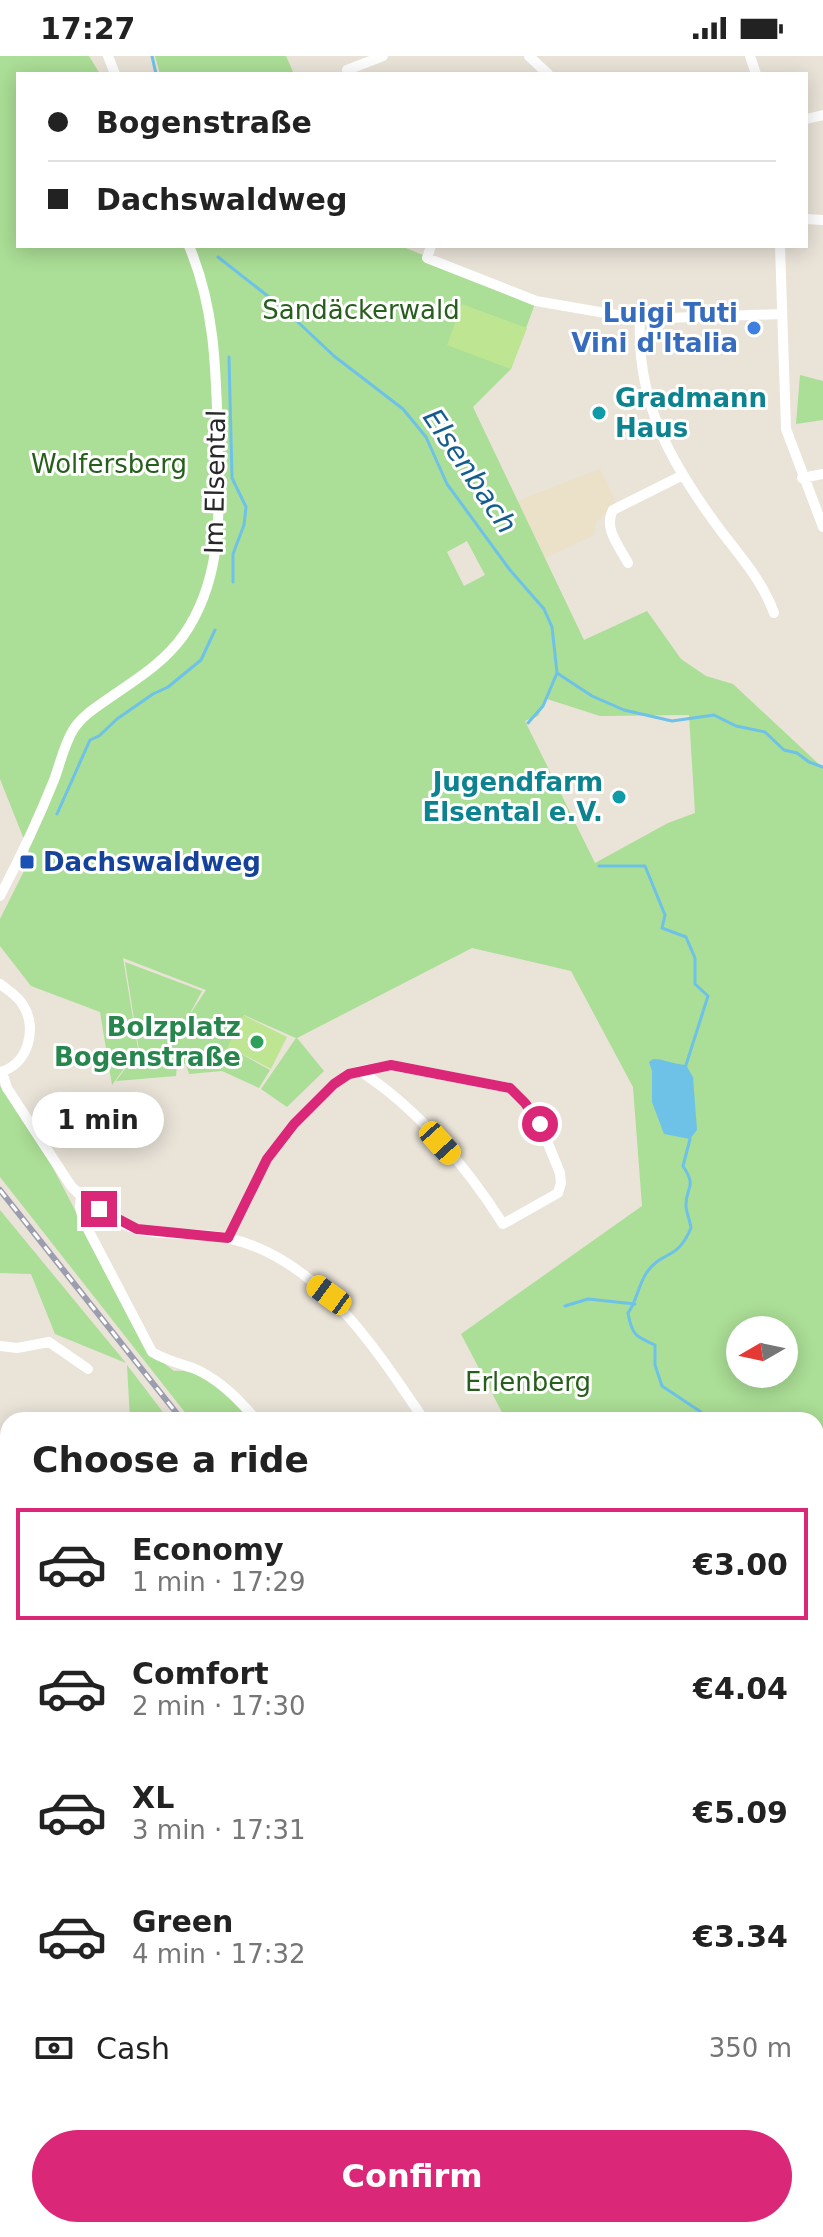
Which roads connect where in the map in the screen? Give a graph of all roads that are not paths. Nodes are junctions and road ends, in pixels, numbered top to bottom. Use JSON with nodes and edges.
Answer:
{"nodes":[{"id":1,"x":383,"y":56,"type":"edge"},
{"id":2,"x":529,"y":56,"type":"edge"},
{"id":3,"x":349,"y":65,"type":"edge"},
{"id":4,"x":546,"y":72,"type":"edge"},
{"id":5,"x":190,"y":248,"type":"edge"},
{"id":6,"x":430,"y":248,"type":"edge"},
{"id":7,"x":780,"y":248,"type":"edge"},
{"id":8,"x":781,"y":314,"type":"junction"},
{"id":9,"x":640,"y":319,"type":"junction"},
{"id":10,"x":823,"y":474,"type":"edge"},
{"id":11,"x":683,"y":475,"type":"junction"},
{"id":12,"x":802,"y":478,"type":"junction"},
{"id":13,"x":823,"y":527,"type":"edge"},
{"id":14,"x":628,"y":563,"type":"dead end"},
{"id":15,"x":774,"y":613,"type":"dead end"},
{"id":16,"x":0,"y":896,"type":"edge"},
{"id":17,"x":0,"y":984,"type":"edge"},
{"id":18,"x":360,"y":1071,"type":"junction"},
{"id":19,"x":1,"y":1072,"type":"edge"},
{"id":20,"x":81,"y":1197,"type":"junction"},
{"id":21,"x":228,"y":1238,"type":"junction"},
{"id":22,"x":0,"y":1346,"type":"edge"},
{"id":23,"x":88,"y":1369,"type":"dead end"},
{"id":24,"x":247,"y":1412,"type":"edge"},
{"id":25,"x":419,"y":1412,"type":"edge"}],
"edges":[{"from":1,"to":3,"type":"street"},
{"from":2,"to":4,"type":"street"},
{"from":5,"to":16,"type":"street","name":"Im Elsental"},
{"from":6,"to":9,"type":"street"},
{"from":7,"to":8,"type":"street"},
{"from":8,"to":9,"type":"street"},
{"from":8,"to":12,"type":"street"},
{"from":9,"to":11,"type":"street"},
{"from":10,"to":12,"type":"street"},
{"from":11,"to":14,"type":"street"},
{"from":11,"to":15,"type":"street"},
{"from":12,"to":13,"type":"street"},
{"from":17,"to":19,"type":"street"},
{"from":18,"to":18,"type":"street"},
{"from":18,"to":21,"type":"street"},
{"from":19,"to":20,"type":"street"},
{"from":20,"to":21,"type":"street"},
{"from":20,"to":24,"type":"street"},
{"from":21,"to":25,"type":"street"},
{"from":22,"to":23,"type":"street"}]}
